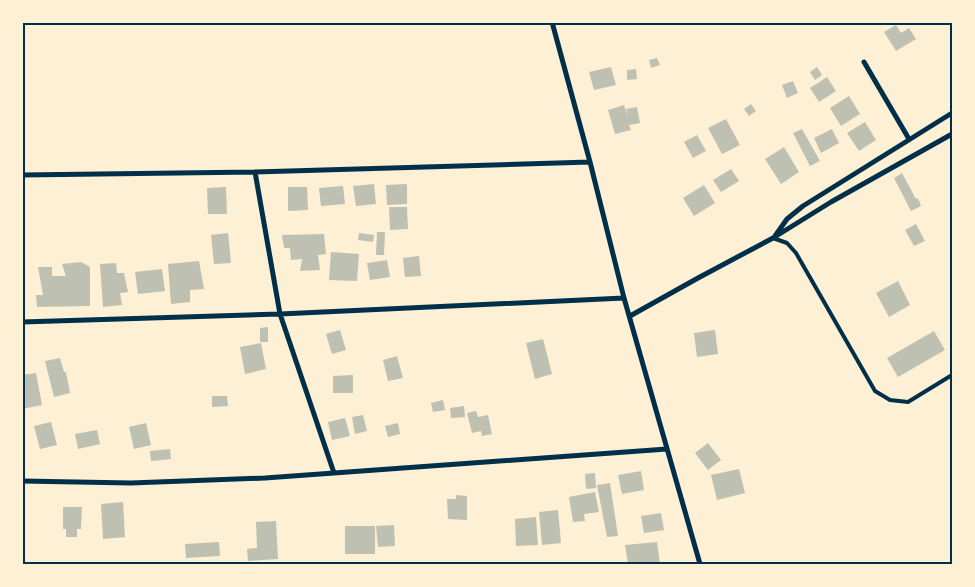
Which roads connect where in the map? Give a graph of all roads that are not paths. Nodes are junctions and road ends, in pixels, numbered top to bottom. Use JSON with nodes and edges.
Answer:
{"nodes":[{"id":1,"x":552,"y":22,"type":"edge"},
{"id":2,"x":864,"y":62,"type":"dead end"},
{"id":3,"x":952,"y":113,"type":"edge"},
{"id":4,"x":952,"y":134,"type":"edge"},
{"id":5,"x":909,"y":139,"type":"junction"},
{"id":6,"x":590,"y":162,"type":"junction"},
{"id":7,"x":255,"y":172,"type":"junction"},
{"id":8,"x":22,"y":174,"type":"edge"},
{"id":9,"x":773,"y":238,"type":"junction"},
{"id":10,"x":624,"y":298,"type":"junction"},
{"id":11,"x":280,"y":314,"type":"junction"},
{"id":12,"x":630,"y":316,"type":"junction"},
{"id":13,"x":22,"y":322,"type":"edge"},
{"id":14,"x":952,"y":375,"type":"edge"},
{"id":15,"x":667,"y":449,"type":"junction"},
{"id":16,"x":334,"y":473,"type":"junction"},
{"id":17,"x":22,"y":481,"type":"edge"},
{"id":18,"x":700,"y":564,"type":"edge"}],
"edges":[{"from":1,"to":6,"type":"street"},
{"from":2,"to":5,"type":"street"},
{"from":3,"to":5,"type":"street"},
{"from":4,"to":9,"type":"street"},
{"from":5,"to":9,"type":"street"},
{"from":6,"to":7,"type":"street"},
{"from":6,"to":10,"type":"street"},
{"from":7,"to":8,"type":"street"},
{"from":7,"to":11,"type":"street"},
{"from":9,"to":12,"type":"street"},
{"from":9,"to":14,"type":"lane"},
{"from":10,"to":11,"type":"street"},
{"from":10,"to":12,"type":"street"},
{"from":11,"to":13,"type":"street"},
{"from":11,"to":16,"type":"street"},
{"from":12,"to":15,"type":"street"},
{"from":15,"to":16,"type":"street"},
{"from":15,"to":18,"type":"street"},
{"from":16,"to":17,"type":"street"}]}
